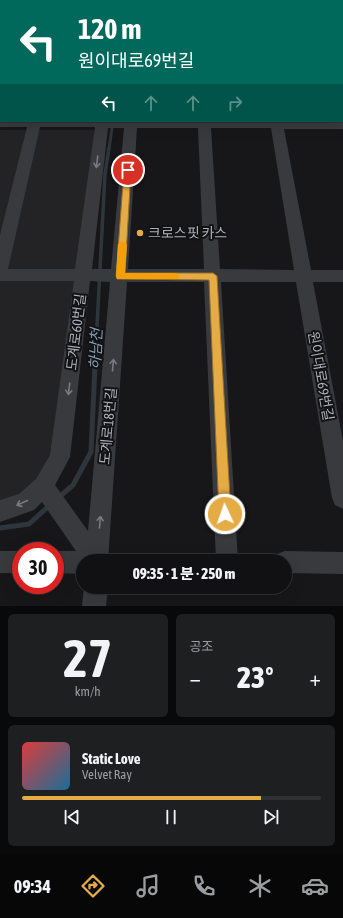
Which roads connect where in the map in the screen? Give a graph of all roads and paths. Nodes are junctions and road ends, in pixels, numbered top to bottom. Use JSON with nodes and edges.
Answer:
{"nodes":[{"id":1,"x":34,"y":122,"type":"edge"},
{"id":2,"x":204,"y":122,"type":"edge"},
{"id":3,"x":0,"y":123,"type":"edge"},
{"id":4,"x":103,"y":123,"type":"edge"},
{"id":5,"x":128,"y":123,"type":"edge"},
{"id":6,"x":277,"y":123,"type":"edge"},
{"id":7,"x":343,"y":124,"type":"edge"},
{"id":8,"x":0,"y":268,"type":"edge"},
{"id":9,"x":0,"y":275,"type":"edge"},
{"id":10,"x":86,"y":276,"type":"junction"},
{"id":11,"x":116,"y":276,"type":"junction"},
{"id":12,"x":213,"y":276,"type":"junction"},
{"id":13,"x":343,"y":276,"type":"edge"},
{"id":14,"x":304,"y":277,"type":"junction"},
{"id":15,"x":46,"y":491,"type":"junction"},
{"id":16,"x":343,"y":498,"type":"edge"},
{"id":17,"x":0,"y":511,"type":"edge"},
{"id":18,"x":92,"y":554,"type":"edge"},
{"id":19,"x":97,"y":554,"type":"edge"},
{"id":20,"x":227,"y":554,"type":"edge"},
{"id":21,"x":0,"y":562,"type":"edge"},
{"id":22,"x":12,"y":562,"type":"edge"},
{"id":23,"x":64,"y":562,"type":"edge"},
{"id":24,"x":76,"y":562,"type":"edge"},
{"id":25,"x":292,"y":562,"type":"edge"},
{"id":26,"x":343,"y":563,"type":"edge"},
{"id":27,"x":95,"y":594,"type":"edge"},
{"id":28,"x":94,"y":606,"type":"edge"}],
"edges":[{"from":1,"to":3,"type":"street"},
{"from":1,"to":4,"type":"street"},
{"from":1,"to":8,"type":"street"},
{"from":2,"to":5,"type":"street"},
{"from":2,"to":6,"type":"street"},
{"from":2,"to":12,"type":"street"},
{"from":4,"to":5,"type":"street"},
{"from":4,"to":10,"type":"street","name":"도계로60번길","one_way":true},
{"from":5,"to":11,"type":"street","name":"도계로18번길"},
{"from":6,"to":7,"type":"street"},
{"from":6,"to":14,"type":"street","name":"원이대로69번길"},
{"from":9,"to":10,"type":"street"},
{"from":10,"to":11,"type":"street"},
{"from":10,"to":15,"type":"street","name":"도계로60번길","one_way":true},
{"from":11,"to":12,"type":"street"},
{"from":19,"to":11,"type":"street","name":"도계로18번길","one_way":true},
{"from":12,"to":14,"type":"street"},
{"from":12,"to":20,"type":"street"},
{"from":13,"to":14,"type":"street"},
{"from":14,"to":16,"type":"street","name":"원이대로69번길"},
{"from":15,"to":17,"type":"street","name":"도계로60번길","one_way":true},
{"from":15,"to":18,"type":"street"},
{"from":21,"to":22,"type":"street"},
{"from":23,"to":24,"type":"street"},
{"from":25,"to":26,"type":"street"},
{"from":27,"to":28,"type":"street"}]}
